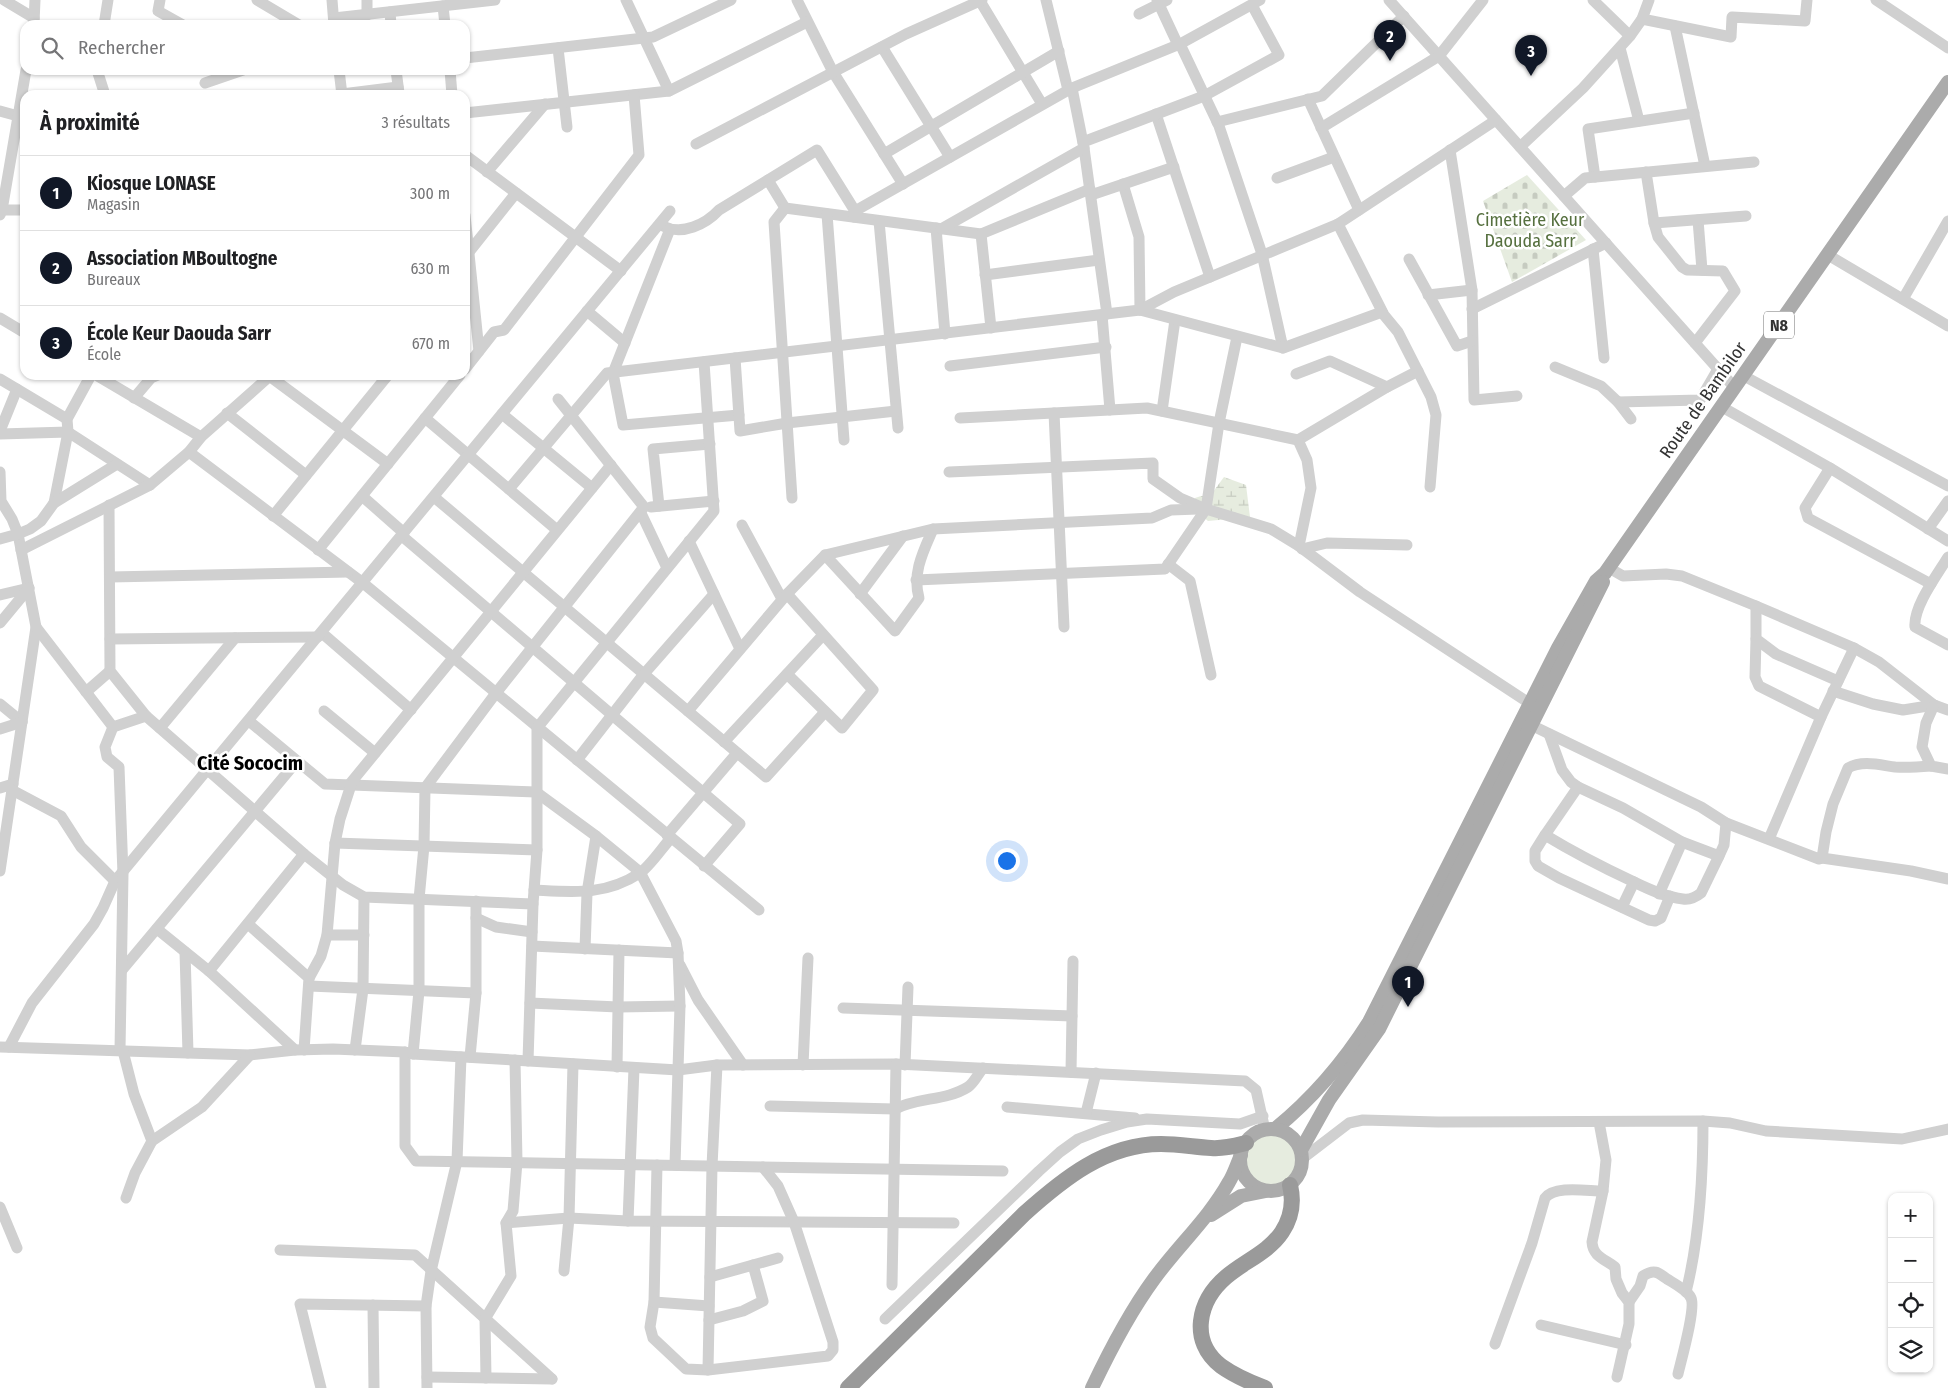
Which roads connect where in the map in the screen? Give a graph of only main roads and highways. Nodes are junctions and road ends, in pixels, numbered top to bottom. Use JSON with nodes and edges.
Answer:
{"nodes":[{"id":1,"x":1948,"y":82,"type":"edge"},
{"id":2,"x":1607,"y":571,"type":"junction"},
{"id":3,"x":1268,"y":1125,"type":"junction"},
{"id":4,"x":1243,"y":1149,"type":"junction"},
{"id":5,"x":1302,"y":1155,"type":"junction"},
{"id":6,"x":1290,"y":1185,"type":"junction"},
{"id":7,"x":1267,"y":1190,"type":"junction"},
{"id":8,"x":1200,"y":1223,"type":"junction"},
{"id":9,"x":848,"y":1388,"type":"edge"},
{"id":10,"x":1092,"y":1388,"type":"edge"},
{"id":11,"x":1265,"y":1388,"type":"edge"}],
"edges":[{"from":1,"to":2,"type":"main road","name":"Route de Bambilor","number":"N8"},
{"from":2,"to":3,"type":"main road"},
{"from":2,"to":5,"type":"main road"},
{"from":3,"to":4,"type":"main road"},
{"from":3,"to":5,"type":"main road"},
{"from":4,"to":7,"type":"main road"},
{"from":4,"to":8,"type":"main road"},
{"from":4,"to":9,"type":"highway"},
{"from":5,"to":6,"type":"main road"},
{"from":6,"to":7,"type":"main road"},
{"from":6,"to":11,"type":"highway"},
{"from":7,"to":8,"type":"main road"},
{"from":8,"to":10,"type":"main road"}]}
